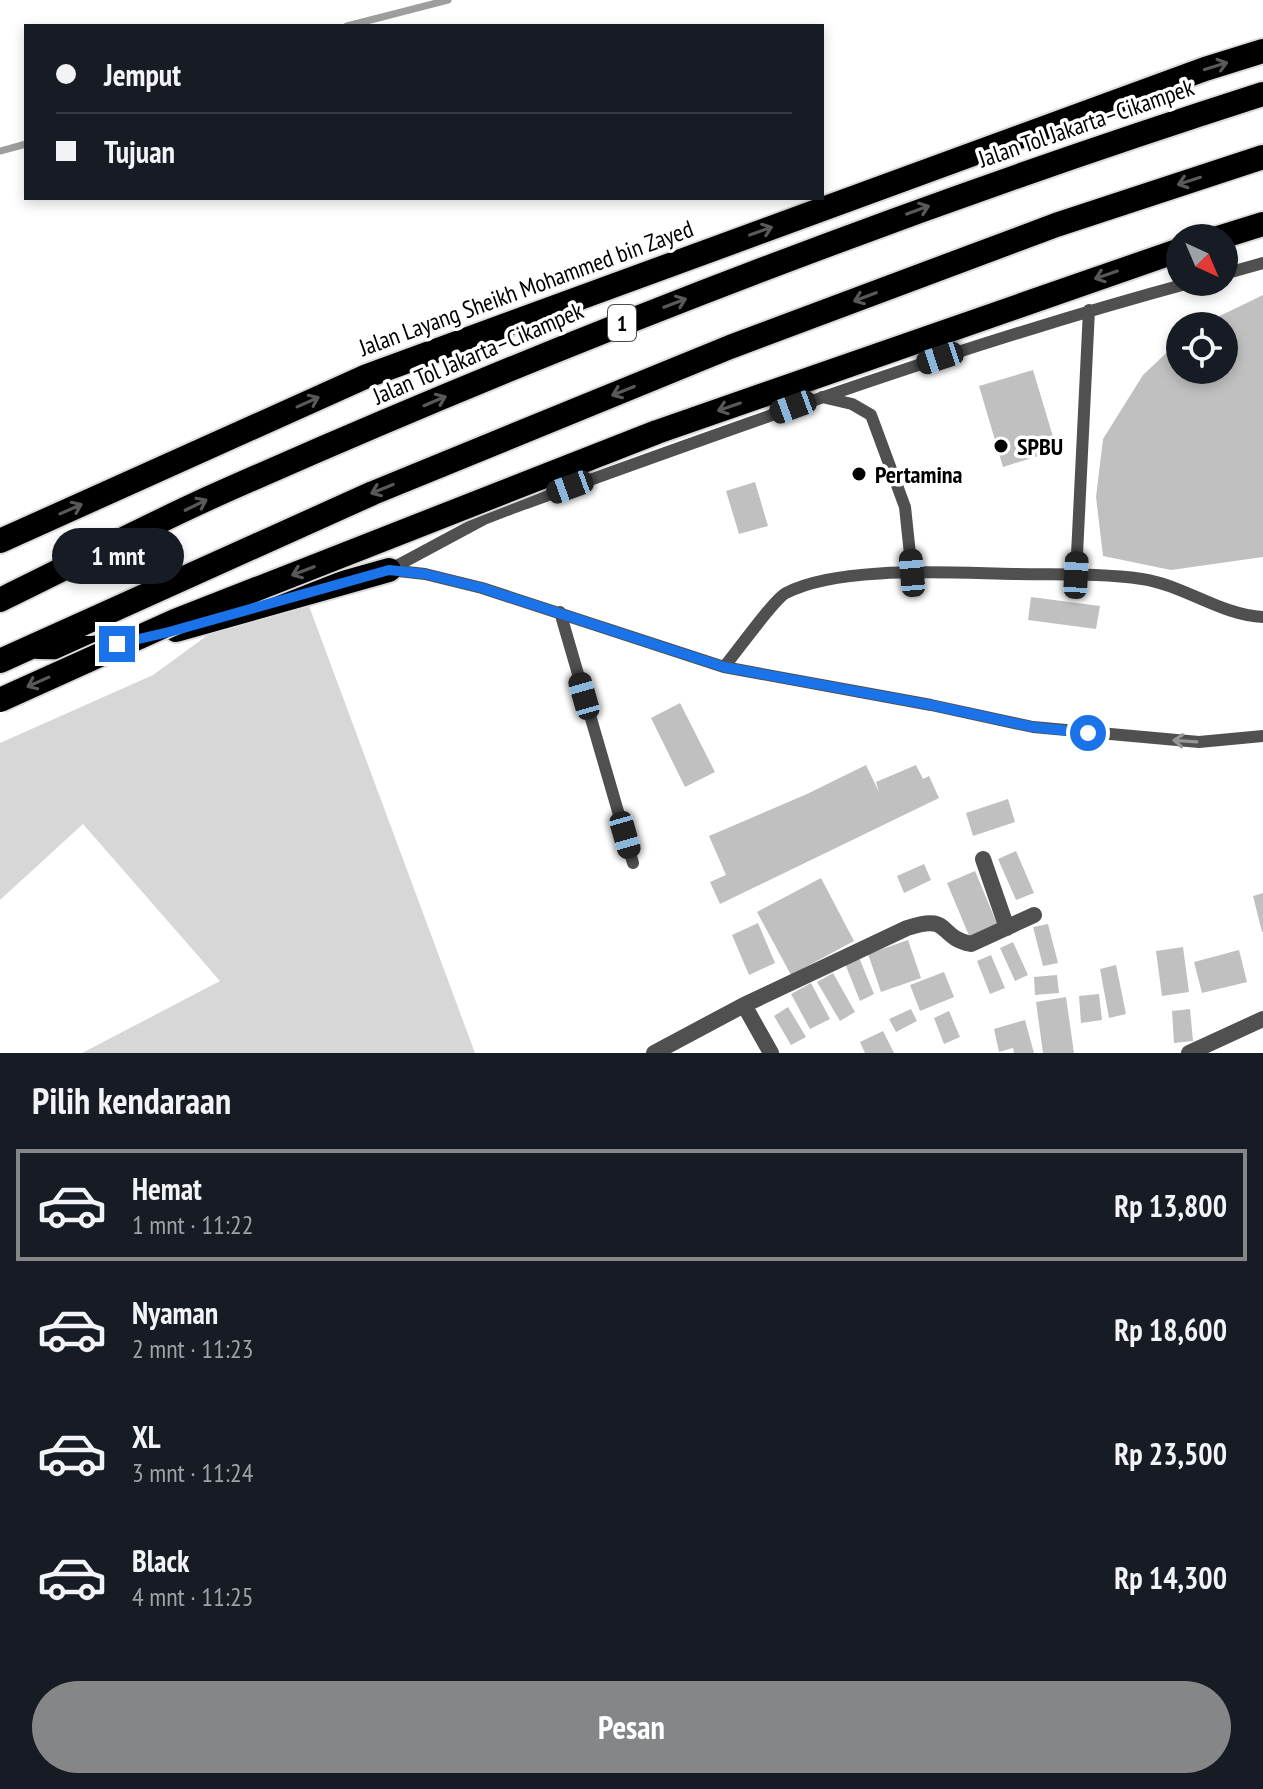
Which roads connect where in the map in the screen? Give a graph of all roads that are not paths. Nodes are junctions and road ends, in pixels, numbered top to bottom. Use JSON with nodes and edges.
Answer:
{"nodes":[{"id":1,"x":1263,"y":51,"type":"edge"},
{"id":2,"x":1263,"y":94,"type":"edge"},
{"id":3,"x":1263,"y":157,"type":"edge"},
{"id":4,"x":1263,"y":224,"type":"edge"},
{"id":5,"x":1238,"y":232,"type":"edge"},
{"id":6,"x":1166,"y":255,"type":"edge"},
{"id":7,"x":1263,"y":263,"type":"edge"},
{"id":8,"x":1238,"y":270,"type":"edge"},
{"id":9,"x":1166,"y":289,"type":"edge"},
{"id":10,"x":1089,"y":310,"type":"junction"},
{"id":11,"x":820,"y":397,"type":"junction"},
{"id":12,"x":0,"y":541,"type":"edge"},
{"id":13,"x":389,"y":570,"type":"junction"},
{"id":14,"x":912,"y":573,"type":"junction"},
{"id":15,"x":1076,"y":575,"type":"junction"},
{"id":16,"x":0,"y":600,"type":"edge"},
{"id":17,"x":560,"y":612,"type":"junction"},
{"id":18,"x":1263,"y":617,"type":"edge"},
{"id":19,"x":30,"y":647,"type":"junction"},
{"id":20,"x":0,"y":661,"type":"edge"},
{"id":21,"x":724,"y":667,"type":"junction"},
{"id":22,"x":0,"y":700,"type":"edge"},
{"id":23,"x":1263,"y":736,"type":"edge"},
{"id":24,"x":983,"y":859,"type":"dead end"},
{"id":25,"x":633,"y":863,"type":"dead end"},
{"id":26,"x":1034,"y":915,"type":"dead end"},
{"id":27,"x":1007,"y":928,"type":"junction"},
{"id":28,"x":744,"y":1005,"type":"junction"},
{"id":29,"x":1263,"y":1019,"type":"edge"},
{"id":30,"x":654,"y":1053,"type":"edge"},
{"id":31,"x":771,"y":1053,"type":"edge"},
{"id":32,"x":1189,"y":1053,"type":"edge"}],
"edges":[{"from":12,"to":1,"type":"highway","name":"Jalan Layang Sheikh Mohammed bin Zayed","number":"1","one_way":true},
{"from":16,"to":2,"type":"highway","name":"Jalan Tol Jakarta–Cikampek","number":"1","one_way":true},
{"from":3,"to":19,"type":"highway","one_way":true},
{"from":4,"to":5,"type":"highway"},
{"from":6,"to":22,"type":"highway","one_way":true,"bridge":true},
{"from":7,"to":8,"type":"lane"},
{"from":9,"to":10,"type":"lane"},
{"from":10,"to":11,"type":"lane"},
{"from":10,"to":15,"type":"lane"},
{"from":11,"to":13,"type":"lane"},
{"from":11,"to":14,"type":"lane"},
{"from":13,"to":17,"type":"lane"},
{"from":13,"to":19,"type":"highway"},
{"from":14,"to":15,"type":"lane"},
{"from":14,"to":21,"type":"lane"},
{"from":15,"to":18,"type":"lane"},
{"from":17,"to":21,"type":"lane"},
{"from":17,"to":25,"type":"lane"},
{"from":19,"to":20,"type":"highway"},
{"from":23,"to":21,"type":"lane","one_way":true},
{"from":24,"to":27,"type":"street"},
{"from":26,"to":27,"type":"street"},
{"from":27,"to":28,"type":"street"},
{"from":28,"to":30,"type":"street"},
{"from":28,"to":31,"type":"street"},
{"from":29,"to":32,"type":"street"}]}
